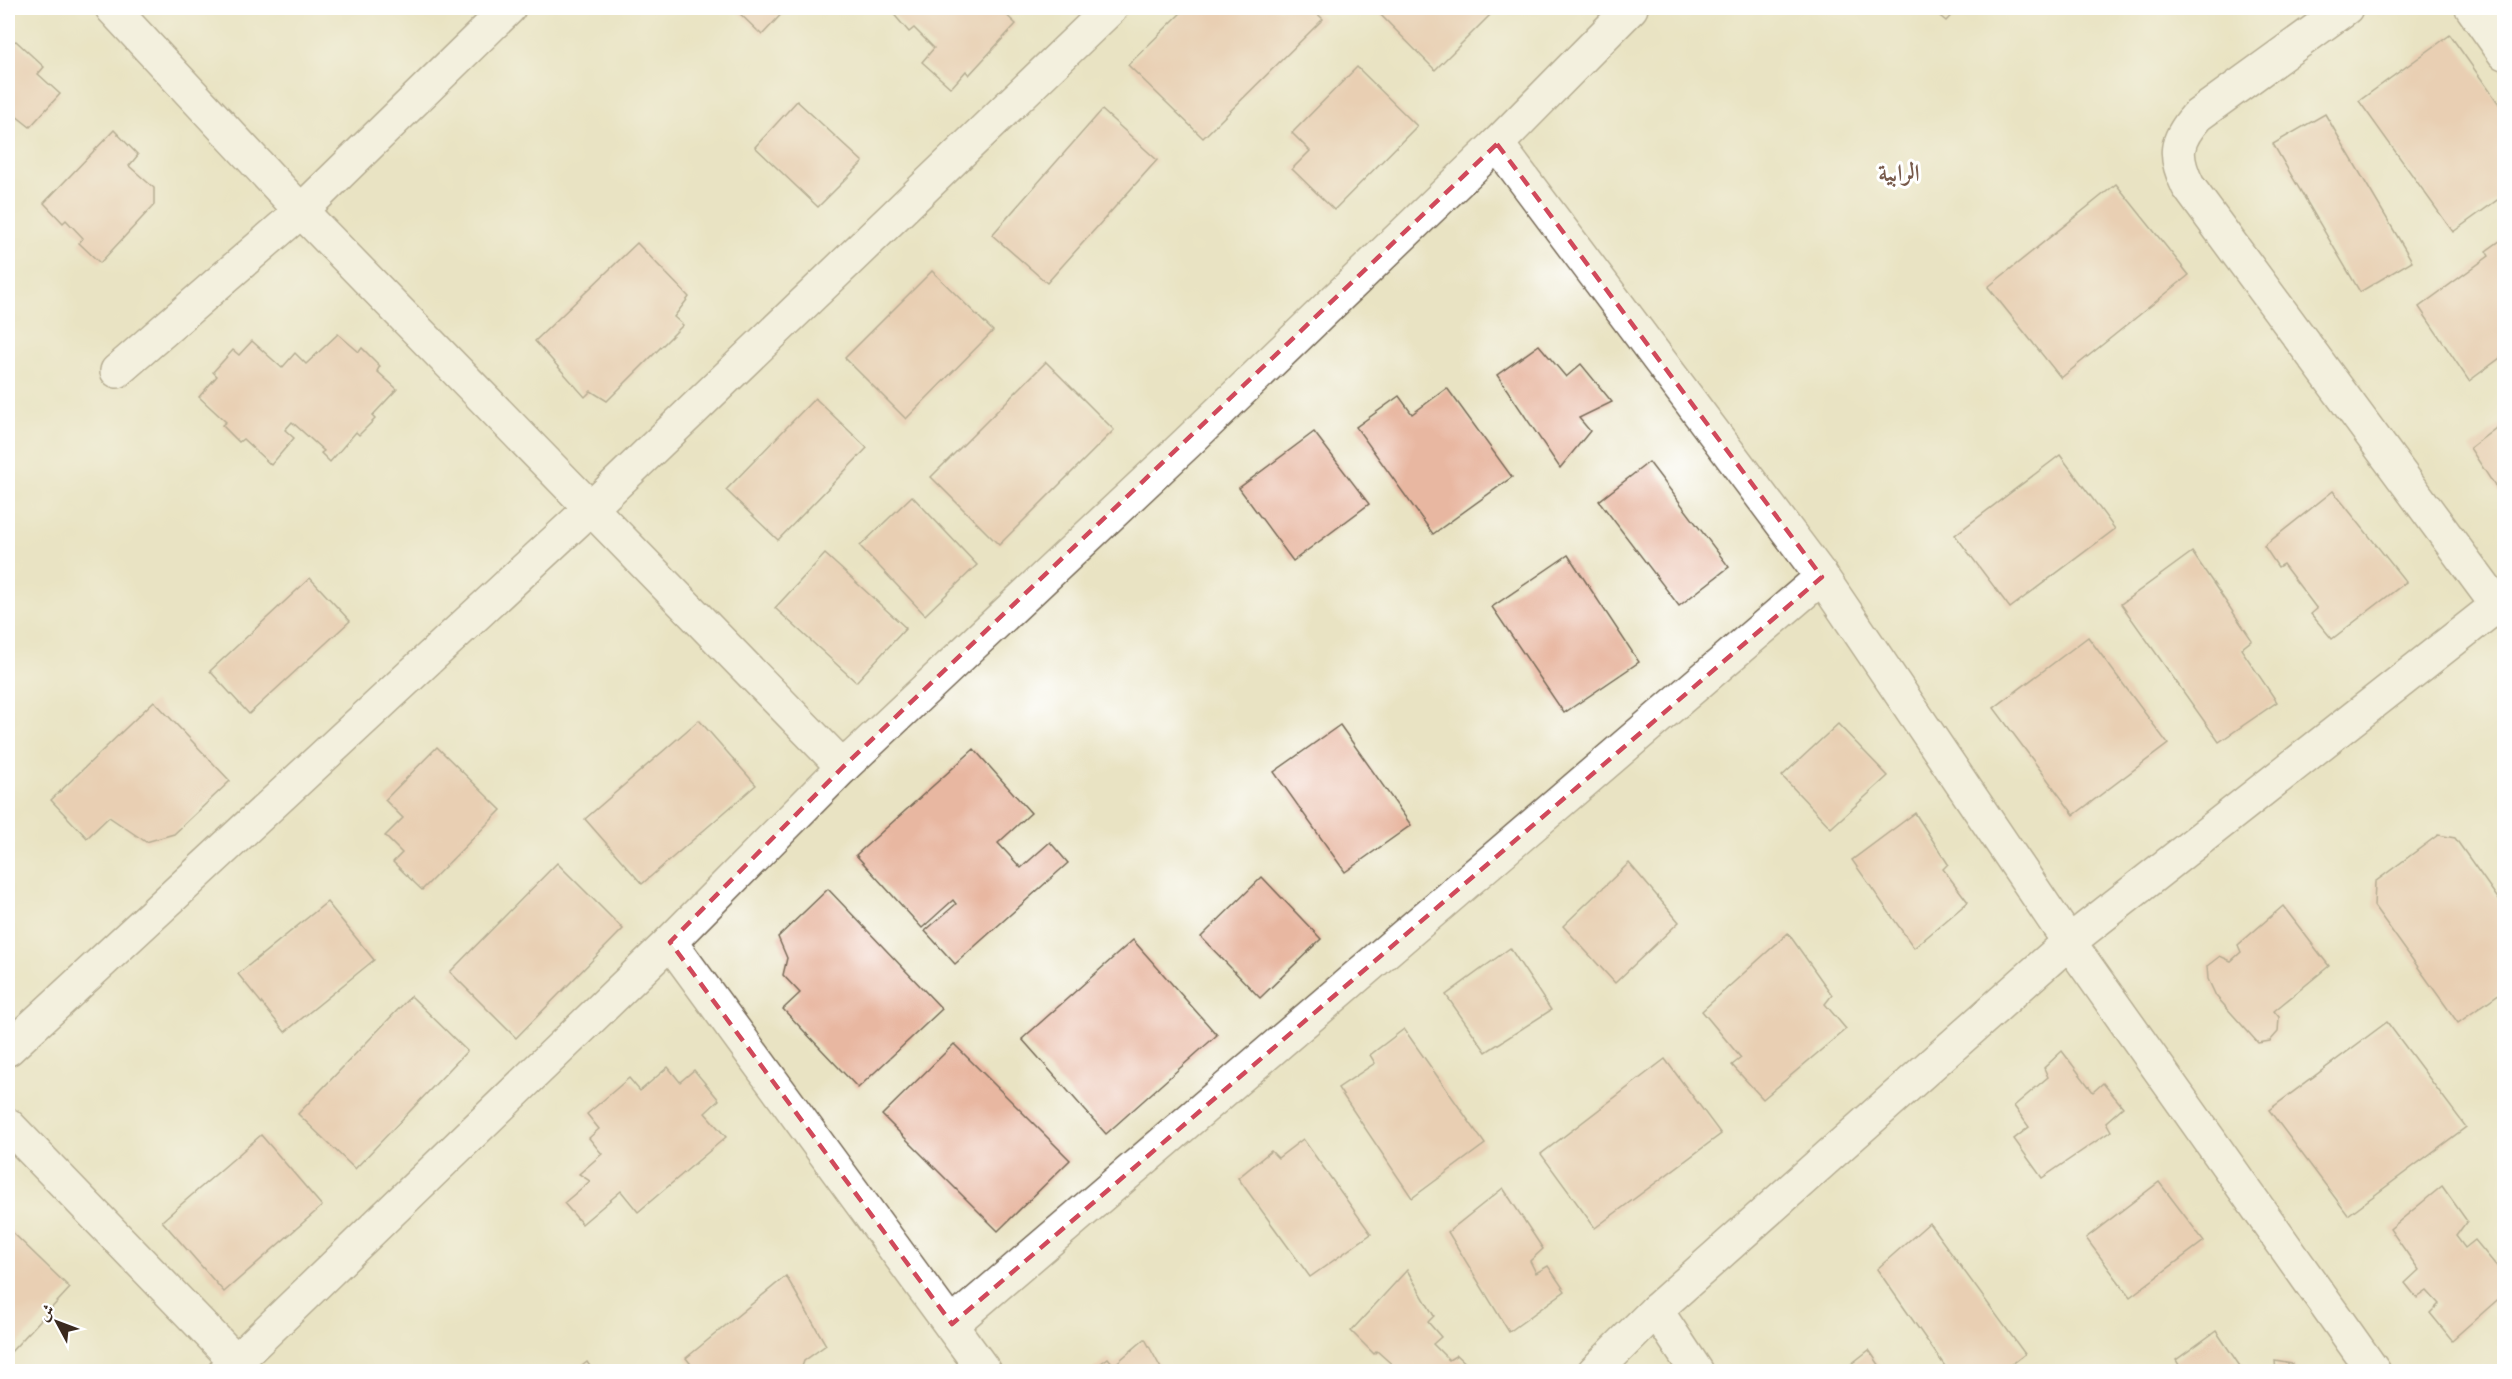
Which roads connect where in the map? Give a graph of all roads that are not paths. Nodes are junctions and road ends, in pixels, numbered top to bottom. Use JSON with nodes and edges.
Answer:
{"nodes":[{"id":1,"x":112,"y":8,"type":"edge"},
{"id":2,"x":509,"y":8,"type":"edge"},
{"id":3,"x":1111,"y":8,"type":"edge"},
{"id":4,"x":1631,"y":8,"type":"edge"},
{"id":5,"x":2346,"y":8,"type":"edge"},
{"id":6,"x":2472,"y":8,"type":"edge"},
{"id":7,"x":2505,"y":53,"type":"edge"},
{"id":8,"x":1497,"y":144,"type":"junction"},
{"id":9,"x":301,"y":210,"type":"junction"},
{"id":10,"x":117,"y":371,"type":"dead end"},
{"id":11,"x":590,"y":509,"type":"junction"},
{"id":12,"x":1822,"y":577,"type":"junction"},
{"id":13,"x":2501,"y":603,"type":"edge"},
{"id":14,"x":843,"y":767,"type":"junction"},
{"id":15,"x":670,"y":942,"type":"junction"},
{"id":16,"x":2069,"y":942,"type":"junction"},
{"id":17,"x":8,"y":1049,"type":"edge"},
{"id":18,"x":8,"y":1125,"type":"edge"},
{"id":19,"x":1656,"y":1310,"type":"junction"},
{"id":20,"x":952,"y":1324,"type":"junction"},
{"id":21,"x":230,"y":1366,"type":"edge"},
{"id":22,"x":985,"y":1371,"type":"edge"},
{"id":23,"x":1594,"y":1371,"type":"edge"},
{"id":24,"x":1697,"y":1371,"type":"edge"},
{"id":25,"x":2374,"y":1371,"type":"edge"}],
"edges":[{"from":1,"to":9,"type":"street"},
{"from":2,"to":9,"type":"street"},
{"from":3,"to":11,"type":"street"},
{"from":4,"to":8,"type":"street"},
{"from":5,"to":13,"type":"street"},
{"from":6,"to":7,"type":"street"},
{"from":8,"to":12,"type":"street"},
{"from":8,"to":14,"type":"street"},
{"from":9,"to":10,"type":"street"},
{"from":9,"to":11,"type":"street"},
{"from":11,"to":14,"type":"street"},
{"from":11,"to":17,"type":"street"},
{"from":12,"to":16,"type":"street"},
{"from":12,"to":20,"type":"street"},
{"from":13,"to":16,"type":"street"},
{"from":14,"to":15,"type":"street"},
{"from":15,"to":20,"type":"street"},
{"from":15,"to":21,"type":"street"},
{"from":16,"to":19,"type":"street"},
{"from":16,"to":25,"type":"street"},
{"from":18,"to":21,"type":"street"},
{"from":19,"to":23,"type":"street"},
{"from":19,"to":24,"type":"street"},
{"from":20,"to":22,"type":"street"}]}
